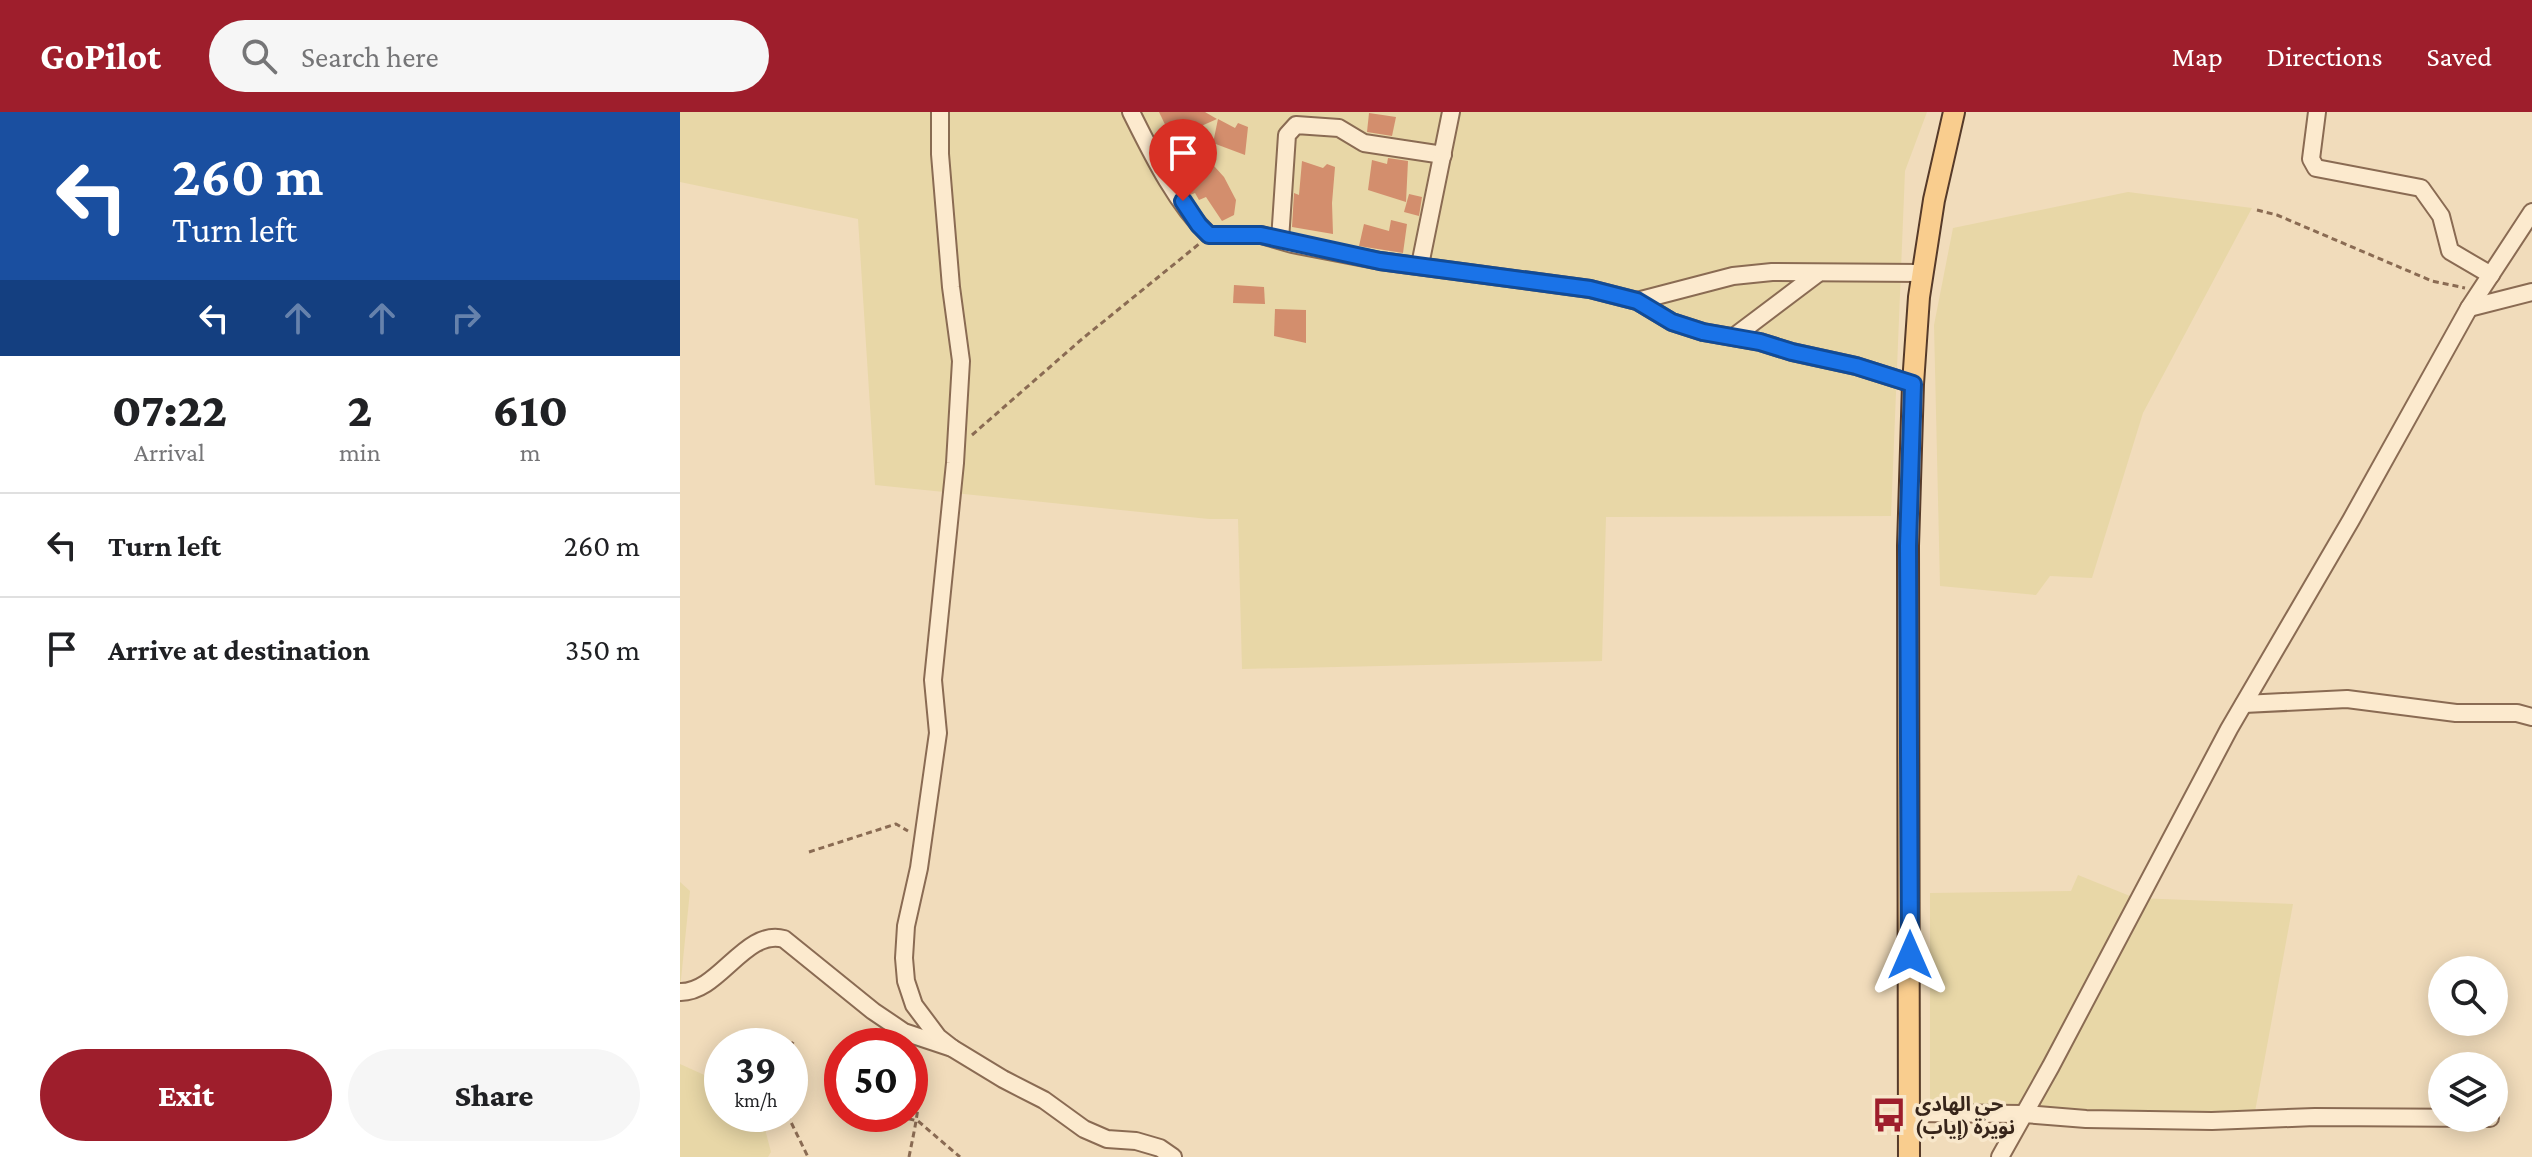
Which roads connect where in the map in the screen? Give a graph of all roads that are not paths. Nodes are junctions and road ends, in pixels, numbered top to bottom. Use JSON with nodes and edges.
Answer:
{"nodes":[{"id":1,"x":940,"y":112,"type":"edge"},
{"id":2,"x":1131,"y":112,"type":"edge"},
{"id":3,"x":1451,"y":112,"type":"edge"},
{"id":4,"x":1954,"y":112,"type":"edge"},
{"id":5,"x":2317,"y":112,"type":"edge"},
{"id":6,"x":1443,"y":155,"type":"junction"},
{"id":7,"x":2532,"y":212,"type":"edge"},
{"id":8,"x":1280,"y":240,"type":"junction"},
{"id":9,"x":1420,"y":265,"type":"junction"},
{"id":10,"x":1922,"y":273,"type":"junction"},
{"id":11,"x":1817,"y":274,"type":"junction"},
{"id":12,"x":2491,"y":275,"type":"junction"},
{"id":13,"x":2532,"y":292,"type":"edge"},
{"id":14,"x":1637,"y":301,"type":"junction"},
{"id":15,"x":2469,"y":308,"type":"junction"},
{"id":16,"x":1735,"y":336,"type":"junction"},
{"id":17,"x":1913,"y":384,"type":"junction"},
{"id":18,"x":2244,"y":704,"type":"junction"},
{"id":19,"x":2532,"y":717,"type":"edge"},
{"id":20,"x":680,"y":992,"type":"edge"},
{"id":21,"x":952,"y":1048,"type":"junction"},
{"id":22,"x":1909,"y":1113,"type":"junction"},
{"id":23,"x":2024,"y":1114,"type":"junction"},
{"id":24,"x":2428,"y":1118,"type":"edge"},
{"id":25,"x":1173,"y":1157,"type":"edge"},
{"id":26,"x":1909,"y":1157,"type":"edge"},
{"id":27,"x":2000,"y":1157,"type":"edge"}],
"edges":[{"from":1,"to":21,"type":"street"},
{"from":2,"to":8,"type":"street"},
{"from":3,"to":6,"type":"street"},
{"from":4,"to":10,"type":"main road"},
{"from":5,"to":12,"type":"street"},
{"from":6,"to":8,"type":"street"},
{"from":6,"to":9,"type":"street"},
{"from":7,"to":12,"type":"street"},
{"from":8,"to":9,"type":"street"},
{"from":9,"to":14,"type":"street"},
{"from":10,"to":11,"type":"street"},
{"from":10,"to":17,"type":"main road"},
{"from":11,"to":14,"type":"street"},
{"from":11,"to":16,"type":"street"},
{"from":12,"to":15,"type":"street"},
{"from":13,"to":15,"type":"street"},
{"from":14,"to":16,"type":"street"},
{"from":15,"to":18,"type":"street"},
{"from":16,"to":17,"type":"street"},
{"from":17,"to":22,"type":"main road"},
{"from":18,"to":19,"type":"street"},
{"from":18,"to":23,"type":"street"},
{"from":20,"to":21,"type":"street"},
{"from":21,"to":25,"type":"street"},
{"from":22,"to":23,"type":"street"},
{"from":22,"to":26,"type":"main road"},
{"from":23,"to":24,"type":"street"},
{"from":23,"to":27,"type":"street"}]}
